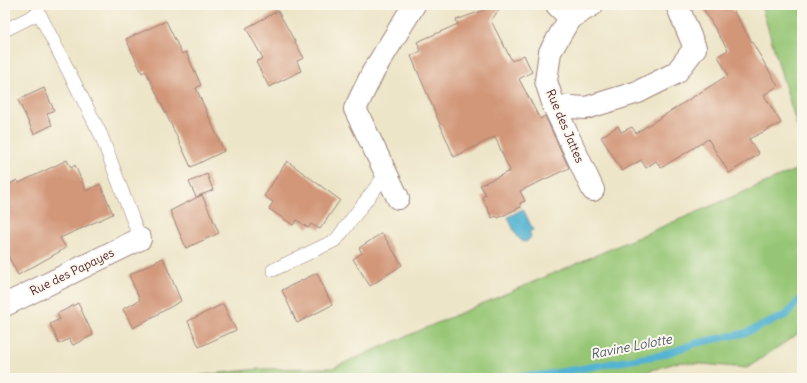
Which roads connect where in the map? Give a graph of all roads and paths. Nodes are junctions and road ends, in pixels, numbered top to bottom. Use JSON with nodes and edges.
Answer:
{"nodes":[{"id":1,"x":414,"y":5,"type":"edge"},
{"id":2,"x":592,"y":5,"type":"edge"},
{"id":3,"x":677,"y":5,"type":"edge"},
{"id":4,"x":563,"y":11,"type":"edge"},
{"id":5,"x":5,"y":30,"type":"edge"},
{"id":6,"x":554,"y":106,"type":"junction"},
{"id":7,"x":386,"y":174,"type":"junction"},
{"id":8,"x":593,"y":190,"type":"dead end"},
{"id":9,"x":398,"y":198,"type":"dead end"},
{"id":10,"x":140,"y":240,"type":"joint"},
{"id":11,"x":273,"y":270,"type":"dead end"},
{"id":12,"x":5,"y":305,"type":"edge"}],
"edges":[{"from":1,"to":7,"type":"street"},
{"from":2,"to":4,"type":"street","name":"Rue des Jattes"},
{"from":3,"to":6,"type":"street"},
{"from":4,"to":6,"type":"street","name":"Rue des Jattes"},
{"from":5,"to":10,"type":"lane"},
{"from":6,"to":8,"type":"street","name":"Rue des Jattes"},
{"from":7,"to":9,"type":"street"},
{"from":7,"to":11,"type":"lane"},
{"from":10,"to":12,"type":"street","name":"Rue des Papayes"}]}
